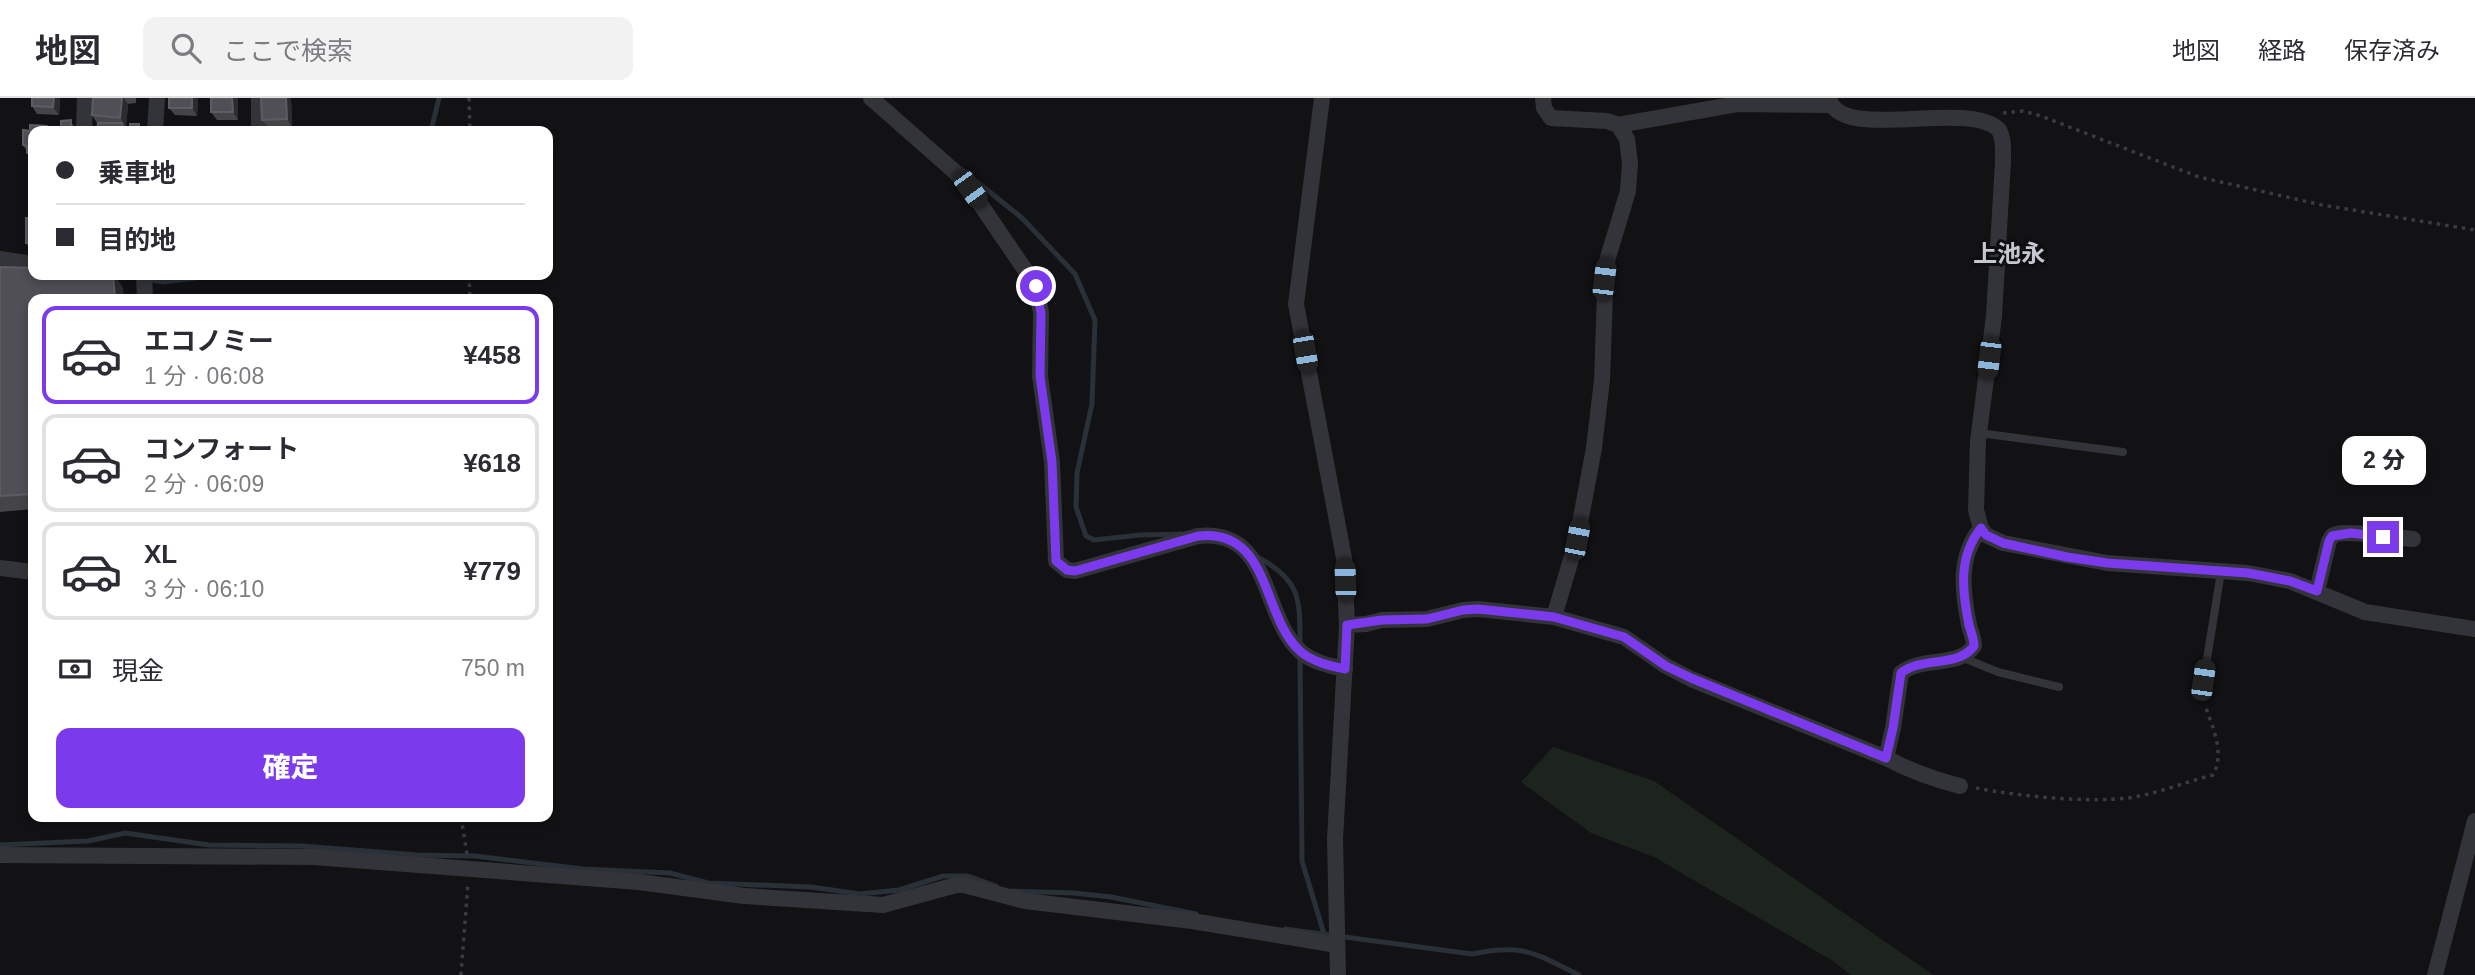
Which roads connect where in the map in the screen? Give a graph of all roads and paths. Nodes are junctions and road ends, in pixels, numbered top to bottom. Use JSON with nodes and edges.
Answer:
{"nodes":[{"id":1,"x":85,"y":98,"type":"edge"},
{"id":2,"x":157,"y":98,"type":"edge"},
{"id":3,"x":259,"y":98,"type":"edge"},
{"id":4,"x":469,"y":98,"type":"edge"},
{"id":5,"x":871,"y":98,"type":"edge"},
{"id":6,"x":1322,"y":98,"type":"edge"},
{"id":7,"x":1543,"y":98,"type":"edge"},
{"id":8,"x":1830,"y":102,"type":"edge"},
{"id":9,"x":1989,"y":120,"type":"junction"},
{"id":10,"x":1618,"y":125,"type":"junction"},
{"id":11,"x":84,"y":126,"type":"edge"},
{"id":12,"x":155,"y":126,"type":"edge"},
{"id":13,"x":259,"y":126,"type":"edge"},
{"id":14,"x":470,"y":126,"type":"edge"},
{"id":15,"x":2475,"y":230,"type":"edge"},
{"id":16,"x":0,"y":259,"type":"edge"},
{"id":17,"x":28,"y":263,"type":"edge"},
{"id":18,"x":1979,"y":433,"type":"junction"},
{"id":19,"x":2123,"y":452,"type":"dead end"},
{"id":20,"x":1981,"y":528,"type":"junction"},
{"id":21,"x":2413,"y":539,"type":"dead end"},
{"id":22,"x":0,"y":568,"type":"edge"},
{"id":23,"x":28,"y":571,"type":"edge"},
{"id":24,"x":2221,"y":572,"type":"junction"},
{"id":25,"x":2317,"y":591,"type":"junction"},
{"id":26,"x":1554,"y":617,"type":"junction"},
{"id":27,"x":1347,"y":625,"type":"junction"},
{"id":28,"x":2475,"y":629,"type":"edge"},
{"id":29,"x":1961,"y":657,"type":"junction"},
{"id":30,"x":1345,"y":669,"type":"junction"},
{"id":31,"x":2059,"y":687,"type":"dead end"},
{"id":32,"x":2201,"y":696,"type":"joint"},
{"id":33,"x":1886,"y":758,"type":"junction"},
{"id":34,"x":1960,"y":786,"type":"joint"},
{"id":35,"x":2475,"y":821,"type":"edge"},
{"id":36,"x":462,"y":822,"type":"edge"},
{"id":37,"x":2473,"y":839,"type":"edge"},
{"id":38,"x":0,"y":855,"type":"edge"},
{"id":39,"x":469,"y":869,"type":"junction"},
{"id":40,"x":1337,"y":945,"type":"junction"},
{"id":41,"x":461,"y":975,"type":"edge"},
{"id":42,"x":1338,"y":975,"type":"edge"},
{"id":43,"x":2435,"y":975,"type":"edge"}],
"edges":[{"from":1,"to":11,"type":"street"},
{"from":2,"to":12,"type":"street"},
{"from":3,"to":13,"type":"street"},
{"from":4,"to":14,"type":"path"},
{"from":5,"to":30,"type":"street"},
{"from":6,"to":27,"type":"street"},
{"from":7,"to":10,"type":"street"},
{"from":8,"to":9,"type":"street"},
{"from":8,"to":10,"type":"street"},
{"from":9,"to":15,"type":"path"},
{"from":9,"to":18,"type":"street"},
{"from":10,"to":26,"type":"street"},
{"from":16,"to":17,"type":"street"},
{"from":18,"to":19,"type":"lane"},
{"from":18,"to":20,"type":"street"},
{"from":20,"to":24,"type":"street"},
{"from":20,"to":29,"type":"street"},
{"from":21,"to":25,"type":"street"},
{"from":22,"to":23,"type":"street"},
{"from":24,"to":25,"type":"street"},
{"from":24,"to":32,"type":"lane"},
{"from":25,"to":28,"type":"street"},
{"from":26,"to":27,"type":"street"},
{"from":26,"to":33,"type":"street"},
{"from":27,"to":30,"type":"street"},
{"from":29,"to":31,"type":"lane"},
{"from":29,"to":33,"type":"street"},
{"from":30,"to":40,"type":"street"},
{"from":32,"to":34,"type":"path"},
{"from":33,"to":34,"type":"street"},
{"from":35,"to":37,"type":"street"},
{"from":36,"to":39,"type":"path"},
{"from":37,"to":43,"type":"street"},
{"from":38,"to":39,"type":"street"},
{"from":39,"to":40,"type":"street"},
{"from":39,"to":41,"type":"path"},
{"from":40,"to":42,"type":"street"}]}
